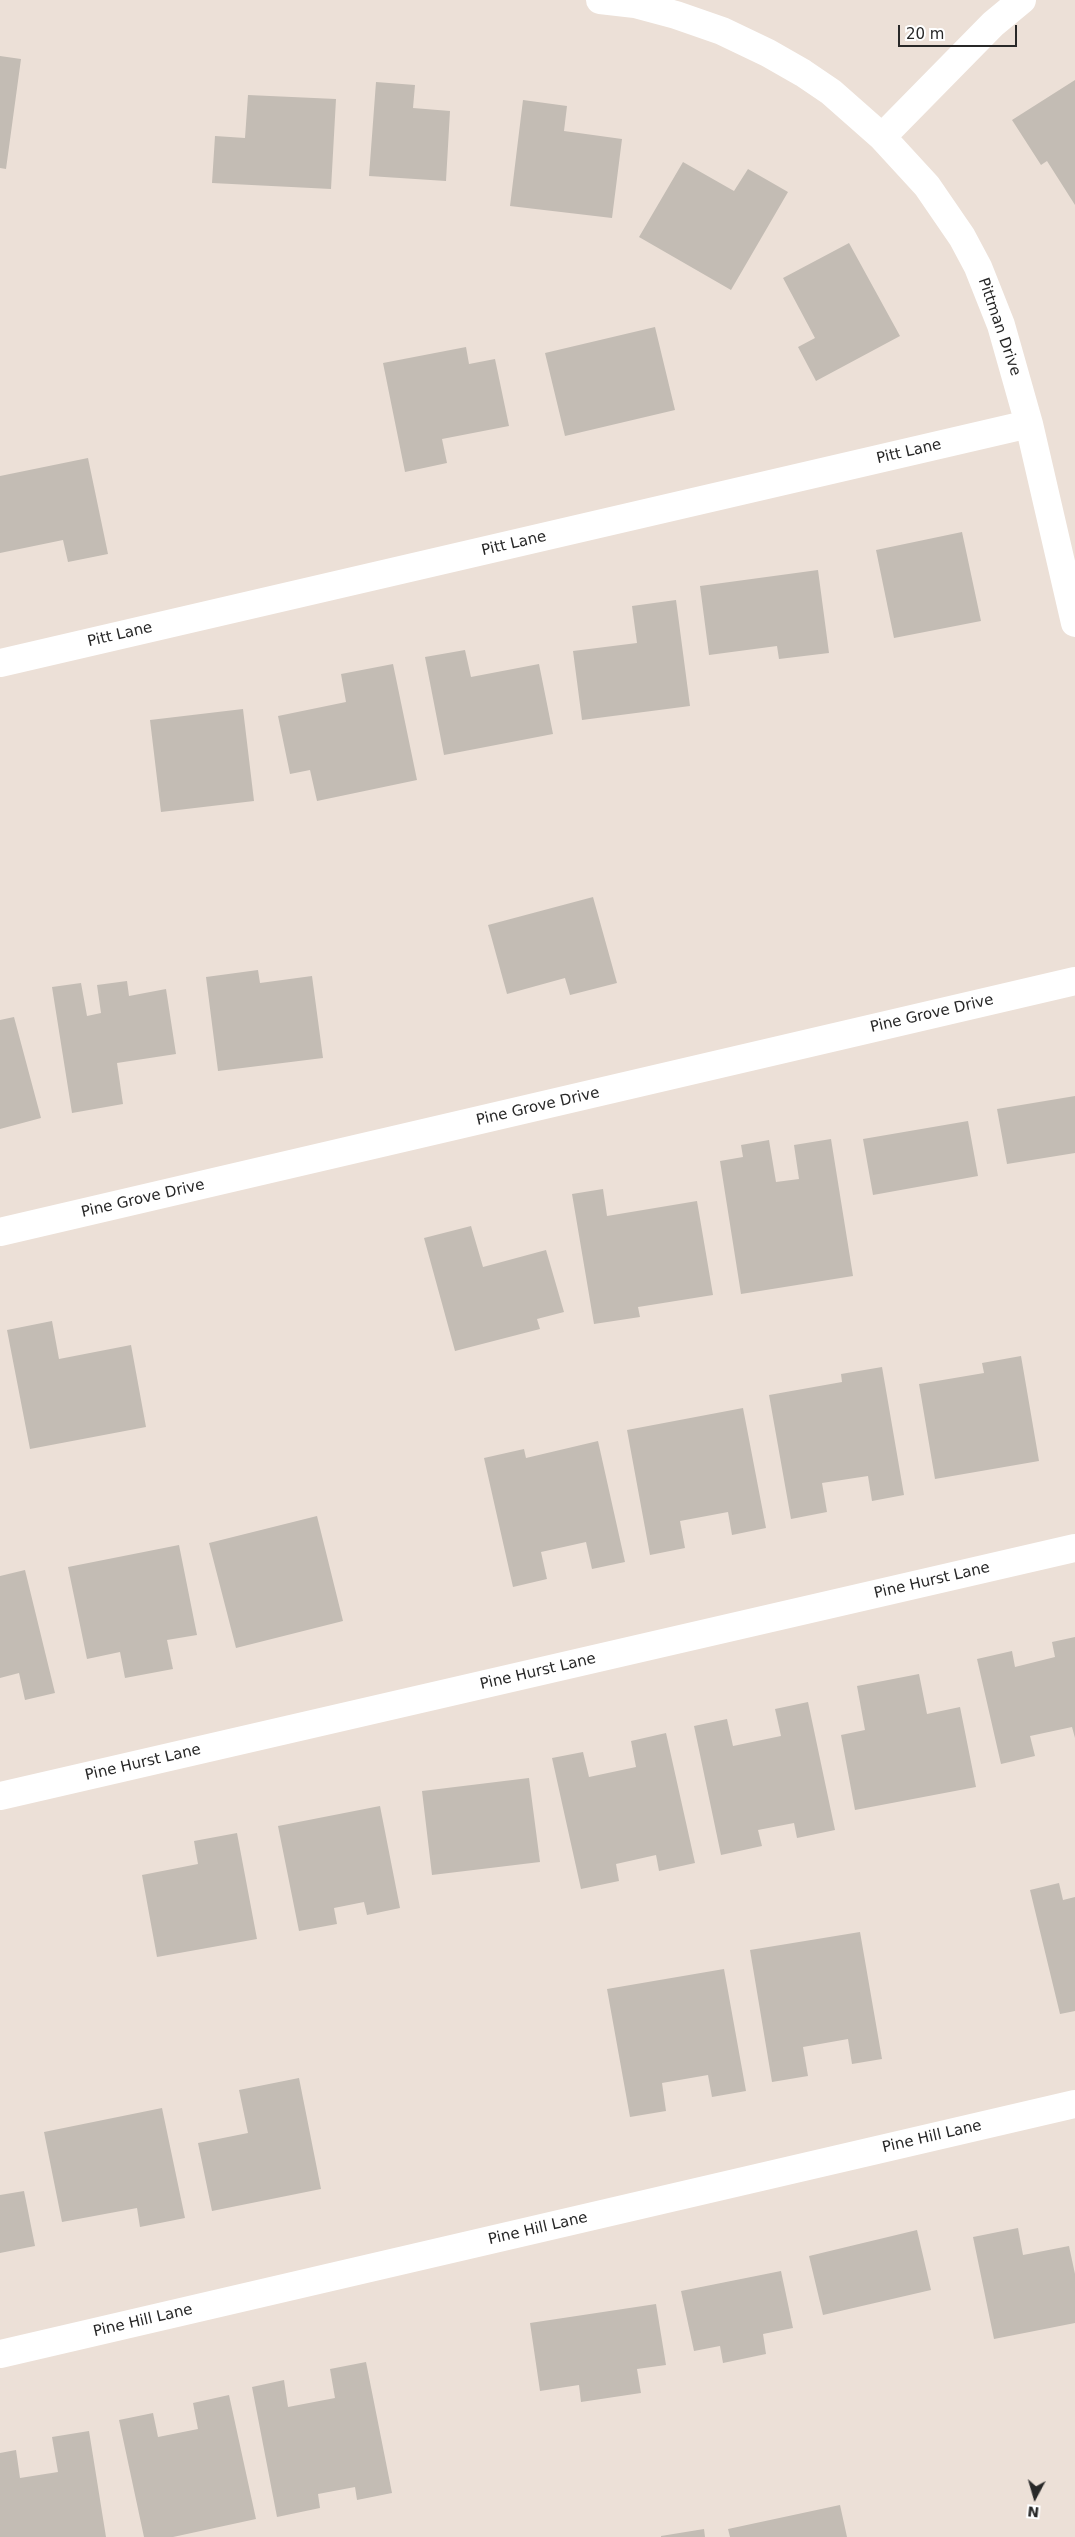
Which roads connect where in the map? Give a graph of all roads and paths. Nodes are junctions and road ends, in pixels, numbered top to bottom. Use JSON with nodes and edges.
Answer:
{"nodes":[{"id":1,"x":600,"y":0,"type":"edge"},
{"id":2,"x":1022,"y":0,"type":"edge"},
{"id":3,"x":882,"y":137,"type":"junction"},
{"id":4,"x":1029,"y":424,"type":"junction"},
{"id":5,"x":1075,"y":623,"type":"edge"},
{"id":6,"x":0,"y":663,"type":"edge"},
{"id":7,"x":1075,"y":981,"type":"edge"},
{"id":8,"x":0,"y":1232,"type":"edge"},
{"id":9,"x":1075,"y":1548,"type":"edge"},
{"id":10,"x":0,"y":1796,"type":"edge"},
{"id":11,"x":1075,"y":2104,"type":"edge"},
{"id":12,"x":0,"y":2354,"type":"edge"}],
"edges":[{"from":1,"to":3,"type":"street","name":"Pittman Drive"},
{"from":2,"to":3,"type":"street"},
{"from":3,"to":4,"type":"street","name":"Pittman Drive"},
{"from":4,"to":5,"type":"street","name":"Pittman Drive"},
{"from":4,"to":6,"type":"street","name":"Pitt Lane"},
{"from":7,"to":8,"type":"street","name":"Pine Grove Drive"},
{"from":9,"to":10,"type":"street","name":"Pine Hurst Lane"},
{"from":11,"to":12,"type":"street","name":"Pine Hill Lane"}]}
